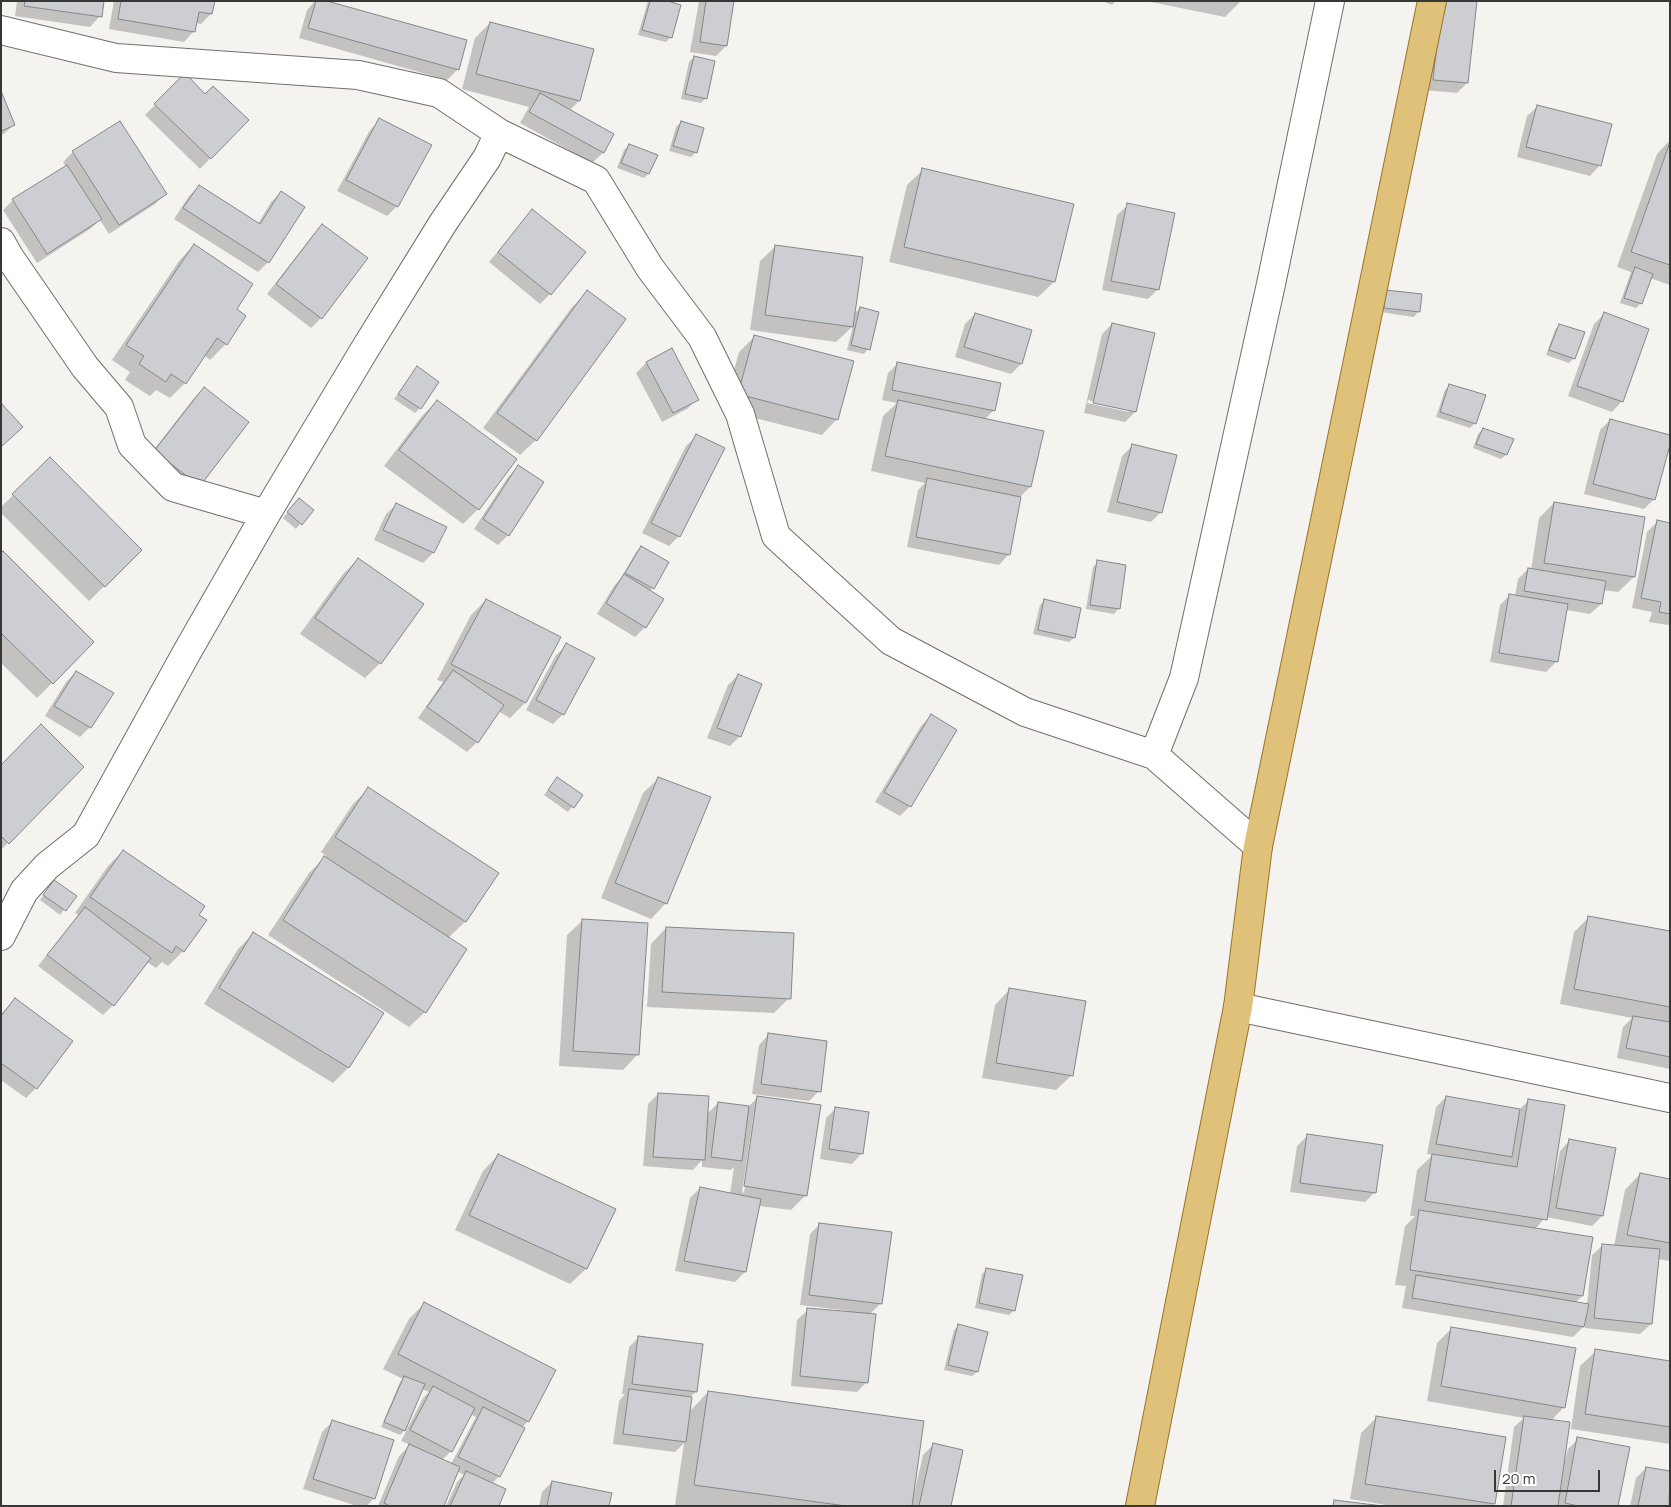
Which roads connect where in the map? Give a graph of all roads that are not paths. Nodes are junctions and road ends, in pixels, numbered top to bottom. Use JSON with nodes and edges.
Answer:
{"nodes":[{"id":1,"x":1330,"y":1,"type":"edge"},
{"id":2,"x":1432,"y":1,"type":"edge"},
{"id":3,"x":1,"y":30,"type":"edge"},
{"id":4,"x":499,"y":133,"type":"junction"},
{"id":5,"x":1,"y":242,"type":"edge"},
{"id":6,"x":266,"y":514,"type":"junction"},
{"id":7,"x":1154,"y":754,"type":"junction"},
{"id":8,"x":1258,"y":846,"type":"junction"},
{"id":9,"x":4,"y":926,"type":"edge"},
{"id":10,"x":1238,"y":1007,"type":"junction"},
{"id":11,"x":1670,"y":1098,"type":"edge"},
{"id":12,"x":1140,"y":1506,"type":"edge"}],
"edges":[{"from":1,"to":7,"type":"street"},
{"from":2,"to":8,"type":"main road"},
{"from":3,"to":4,"type":"street"},
{"from":4,"to":6,"type":"street"},
{"from":4,"to":7,"type":"street"},
{"from":5,"to":6,"type":"street"},
{"from":6,"to":9,"type":"street"},
{"from":7,"to":8,"type":"street"},
{"from":8,"to":10,"type":"main road"},
{"from":10,"to":11,"type":"street"},
{"from":10,"to":12,"type":"main road"}]}
